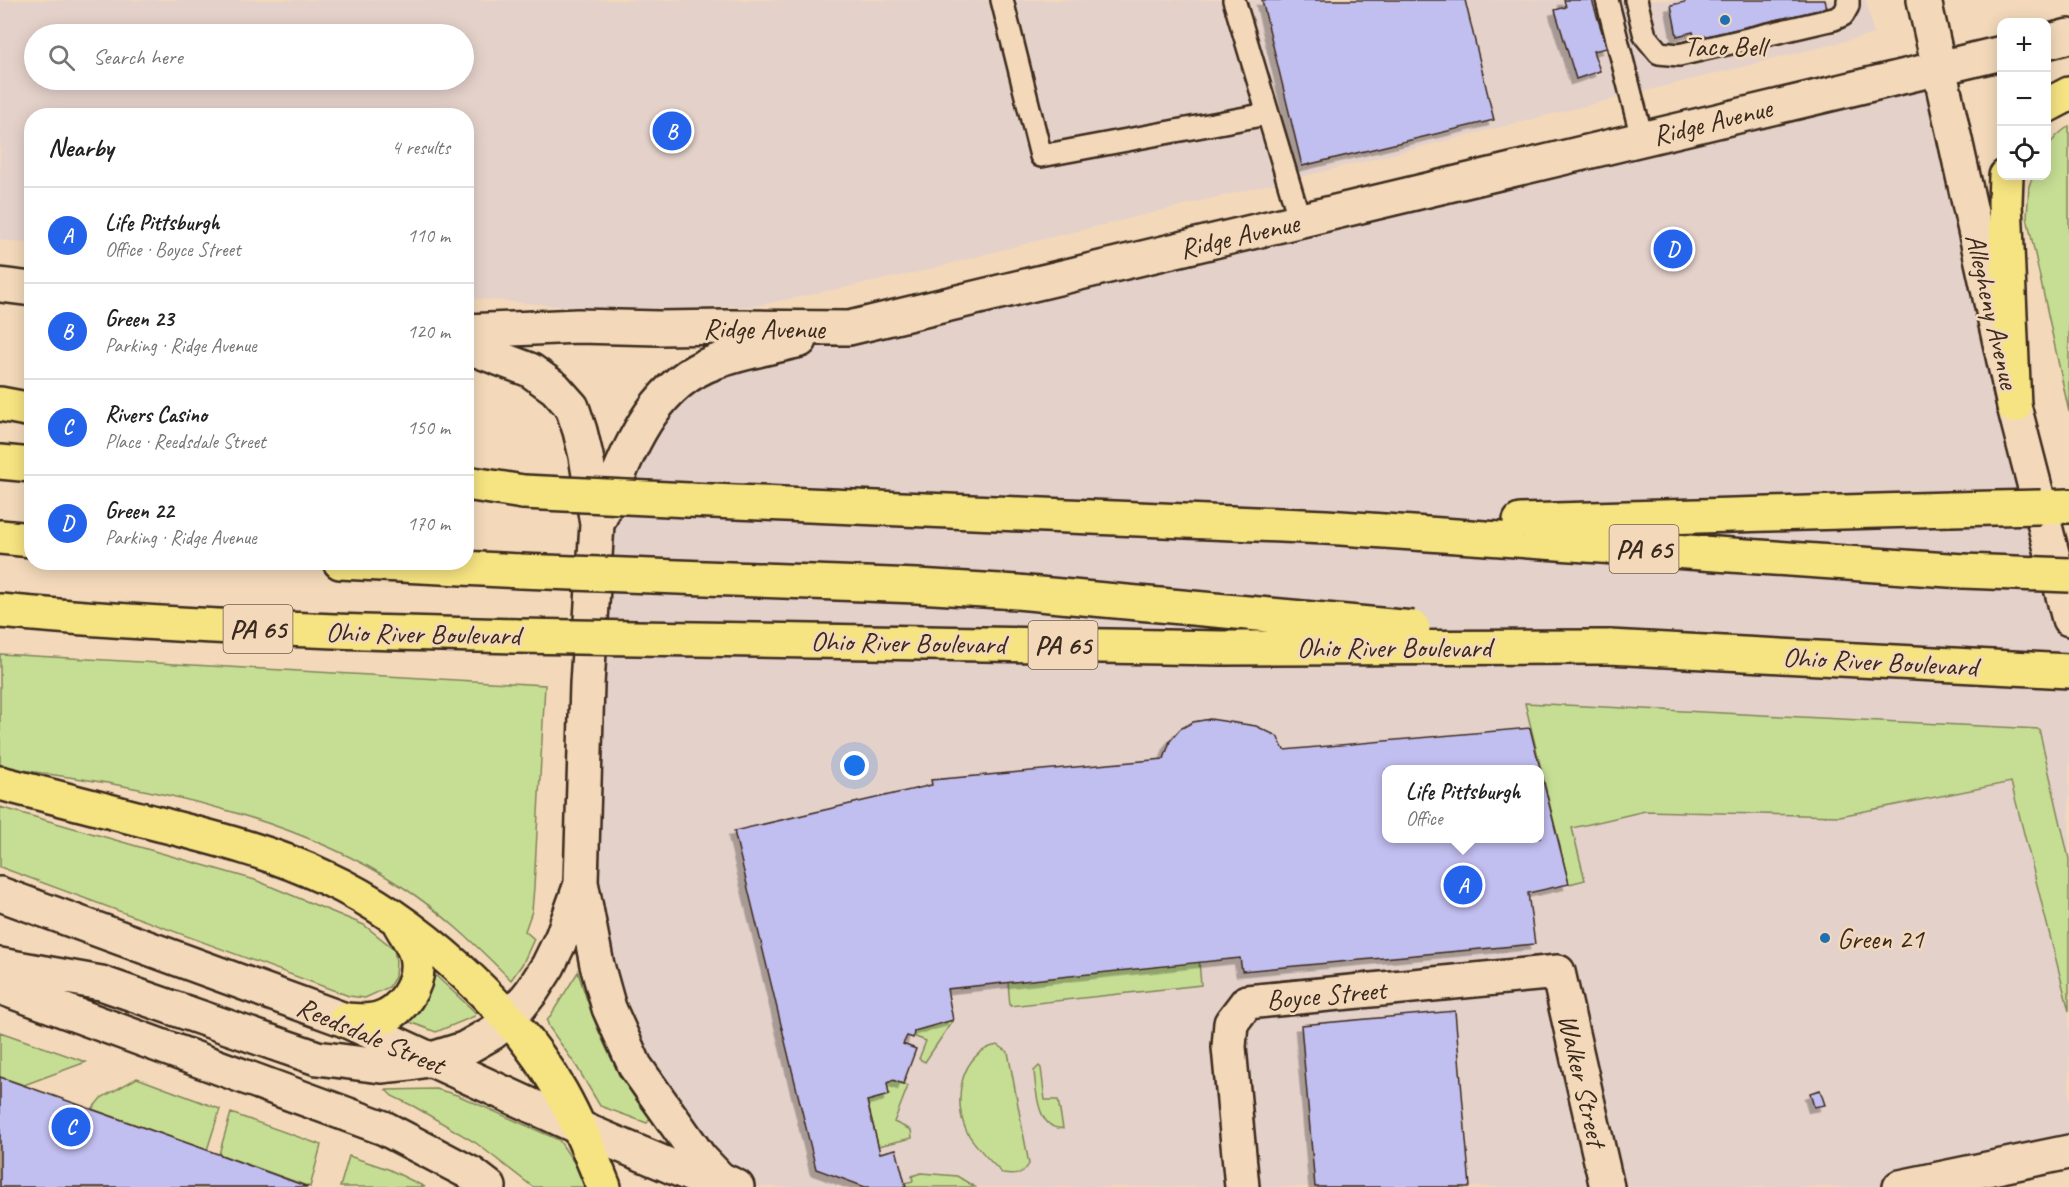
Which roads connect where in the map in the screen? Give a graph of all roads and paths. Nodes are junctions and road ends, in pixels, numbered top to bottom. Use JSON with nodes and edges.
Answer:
{"nodes":[{"id":1,"x":1002,"y":0,"type":"edge"},
{"id":2,"x":1234,"y":0,"type":"edge"},
{"id":3,"x":1607,"y":0,"type":"edge"},
{"id":4,"x":1636,"y":0,"type":"edge"},
{"id":5,"x":1848,"y":0,"type":"edge"},
{"id":6,"x":1924,"y":0,"type":"edge"},
{"id":7,"x":2069,"y":36,"type":"edge"},
{"id":8,"x":2051,"y":41,"type":"edge"},
{"id":9,"x":1997,"y":54,"type":"edge"},
{"id":10,"x":1938,"y":68,"type":"junction"},
{"id":11,"x":2069,"y":94,"type":"edge"},
{"id":12,"x":2051,"y":103,"type":"edge"},
{"id":13,"x":1267,"y":114,"type":"junction"},
{"id":14,"x":1642,"y":138,"type":"junction"},
{"id":15,"x":2006,"y":180,"type":"edge"},
{"id":16,"x":1299,"y":221,"type":"junction"},
{"id":17,"x":0,"y":285,"type":"edge"},
{"id":18,"x":24,"y":288,"type":"edge"},
{"id":19,"x":849,"y":328,"type":"junction"},
{"id":20,"x":474,"y":331,"type":"edge"},
{"id":21,"x":474,"y":349,"type":"edge"},
{"id":22,"x":0,"y":404,"type":"edge"},
{"id":23,"x":2014,"y":406,"type":"junction"},
{"id":24,"x":24,"y":408,"type":"edge"},
{"id":25,"x":0,"y":462,"type":"edge"},
{"id":26,"x":24,"y":464,"type":"edge"},
{"id":27,"x":474,"y":484,"type":"edge"},
{"id":28,"x":474,"y":490,"type":"edge"},
{"id":29,"x":523,"y":492,"type":"junction"},
{"id":30,"x":2069,"y":506,"type":"edge"},
{"id":31,"x":597,"y":524,"type":"junction"},
{"id":32,"x":1326,"y":527,"type":"junction"},
{"id":33,"x":0,"y":537,"type":"edge"},
{"id":34,"x":24,"y":539,"type":"edge"},
{"id":35,"x":474,"y":569,"type":"edge"},
{"id":36,"x":2069,"y":575,"type":"edge"},
{"id":37,"x":0,"y":611,"type":"edge"},
{"id":38,"x":2069,"y":620,"type":"edge"},
{"id":39,"x":1609,"y":646,"type":"junction"},
{"id":40,"x":2069,"y":671,"type":"edge"},
{"id":41,"x":0,"y":783,"type":"edge"},
{"id":42,"x":581,"y":882,"type":"junction"},
{"id":43,"x":0,"y":894,"type":"edge"},
{"id":44,"x":397,"y":920,"type":"junction"},
{"id":45,"x":0,"y":965,"type":"edge"},
{"id":46,"x":1558,"y":972,"type":"joint"},
{"id":47,"x":0,"y":987,"type":"edge"},
{"id":48,"x":345,"y":1020,"type":"junction"},
{"id":49,"x":509,"y":1020,"type":"junction"},
{"id":50,"x":432,"y":1059,"type":"junction"},
{"id":51,"x":580,"y":1128,"type":"junction"},
{"id":52,"x":2069,"y":1152,"type":"edge"},
{"id":53,"x":729,"y":1183,"type":"edge"},
{"id":54,"x":489,"y":1187,"type":"edge"},
{"id":55,"x":604,"y":1187,"type":"edge"},
{"id":56,"x":1242,"y":1187,"type":"edge"},
{"id":57,"x":1607,"y":1187,"type":"edge"},
{"id":58,"x":1900,"y":1187,"type":"edge"}],
"edges":[{"from":1,"to":13,"type":"lane"},
{"from":2,"to":13,"type":"lane"},
{"from":3,"to":14,"type":"lane"},
{"from":4,"to":5,"type":"lane"},
{"from":6,"to":10,"type":"main road","name":"Allegheny Avenue"},
{"from":7,"to":8,"type":"main road"},
{"from":9,"to":10,"type":"main road","name":"Ridge Avenue"},
{"from":10,"to":14,"type":"main road","name":"Ridge Avenue"},
{"from":10,"to":23,"type":"main road","name":"Allegheny Avenue"},
{"from":11,"to":12,"type":"highway"},
{"from":13,"to":16,"type":"lane"},
{"from":14,"to":16,"type":"main road","name":"Ridge Avenue"},
{"from":15,"to":23,"type":"highway"},
{"from":16,"to":19,"type":"main road","name":"Ridge Avenue"},
{"from":17,"to":18,"type":"main road"},
{"from":19,"to":20,"type":"main road","name":"Ridge Avenue"},
{"from":19,"to":31,"type":"main road"},
{"from":21,"to":31,"type":"main road"},
{"from":22,"to":24,"type":"highway"},
{"from":23,"to":38,"type":"main road","name":"Allegheny Avenue"},
{"from":25,"to":26,"type":"highway"},
{"from":27,"to":29,"type":"highway"},
{"from":28,"to":29,"type":"highway","number":"PA 65"},
{"from":29,"to":32,"type":"highway","number":"PA 65","bridge":true},
{"from":30,"to":32,"type":"highway","bridge":true},
{"from":31,"to":42,"type":"main road"},
{"from":32,"to":36,"type":"highway","number":"PA 65","bridge":true},
{"from":33,"to":34,"type":"highway"},
{"from":35,"to":39,"type":"highway","bridge":true},
{"from":37,"to":39,"type":"highway","name":"Ohio River Boulevard","number":"PA 65","bridge":true},
{"from":39,"to":40,"type":"highway","name":"Ohio River Boulevard","number":"PA 65"},
{"from":41,"to":44,"type":"highway"},
{"from":42,"to":49,"type":"main road"},
{"from":42,"to":53,"type":"main road"},
{"from":43,"to":48,"type":"main road","name":"Reedsdale Street"},
{"from":44,"to":48,"type":"highway"},
{"from":44,"to":49,"type":"highway"},
{"from":45,"to":50,"type":"main road"},
{"from":46,"to":56,"type":"main road","name":"Boyce Street"},
{"from":46,"to":57,"type":"main road","name":"Walker Street"},
{"from":47,"to":54,"type":"main road"},
{"from":48,"to":50,"type":"main road","name":"Reedsdale Street"},
{"from":49,"to":50,"type":"main road"},
{"from":49,"to":51,"type":"highway"},
{"from":50,"to":51,"type":"main road","name":"Reedsdale Street"},
{"from":51,"to":53,"type":"main road","name":"Reedsdale Street"},
{"from":51,"to":55,"type":"highway"},
{"from":52,"to":58,"type":"main road"}]}
